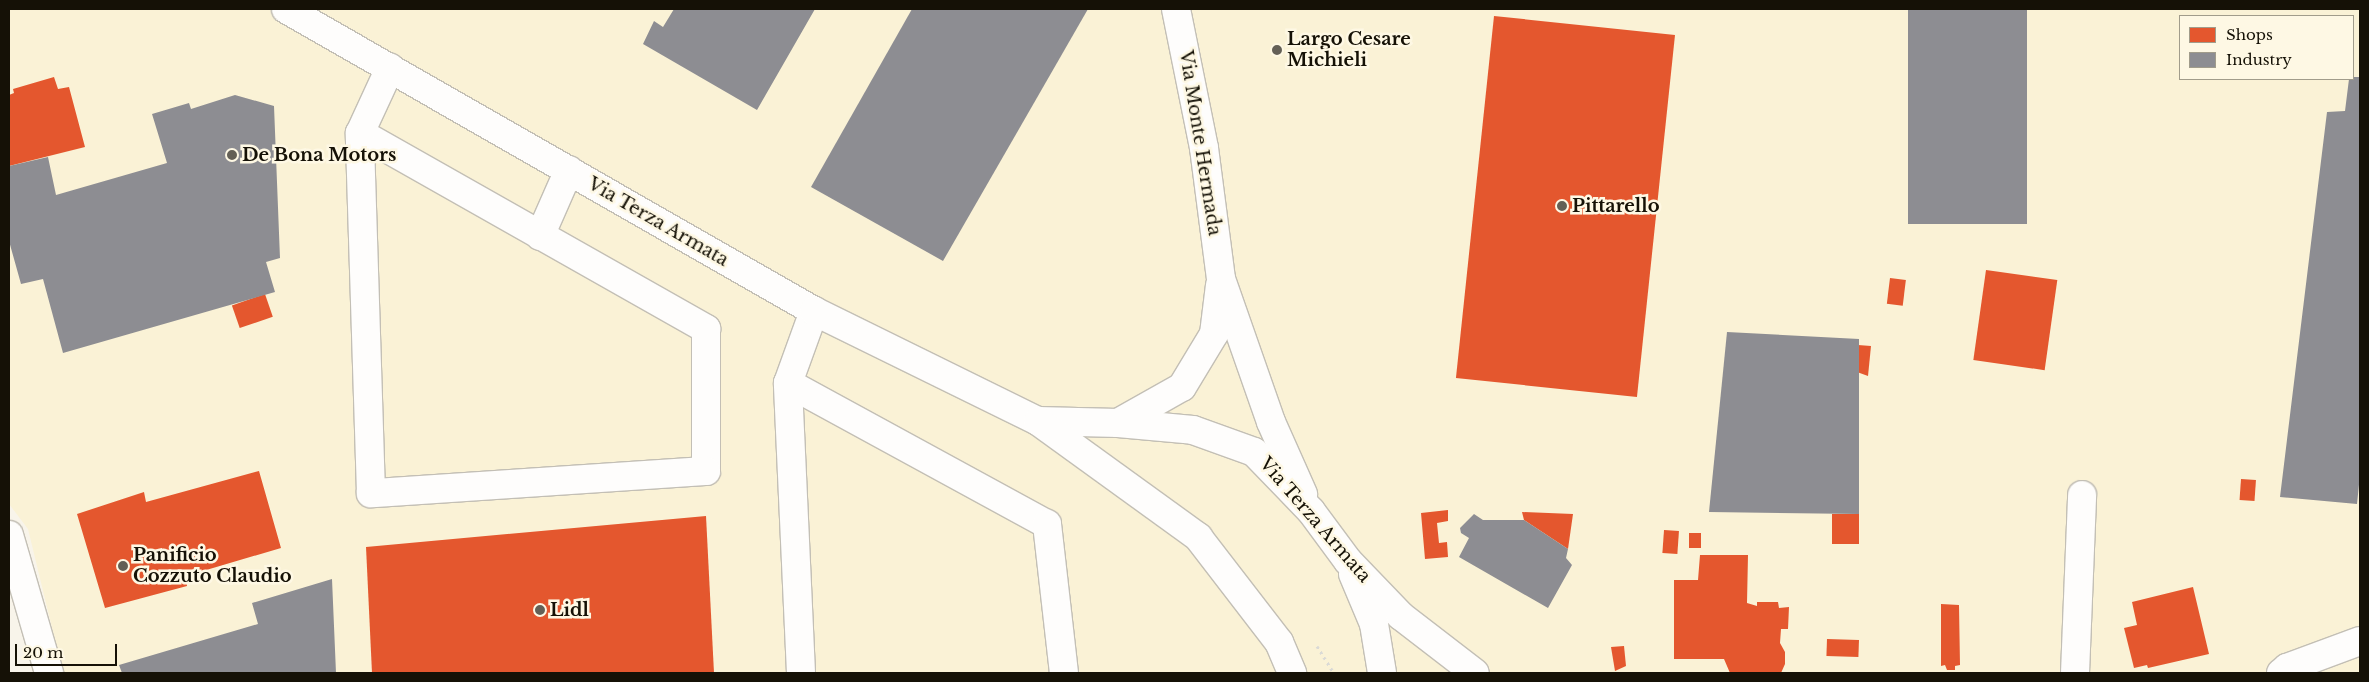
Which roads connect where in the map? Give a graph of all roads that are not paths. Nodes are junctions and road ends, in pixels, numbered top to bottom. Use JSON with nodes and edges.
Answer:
{"nodes":[{"id":1,"x":286,"y":9,"type":"edge"},
{"id":2,"x":1176,"y":9,"type":"edge"},
{"id":3,"x":390,"y":68,"type":"junction"},
{"id":4,"x":360,"y":134,"type":"junction"},
{"id":5,"x":569,"y":170,"type":"junction"},
{"id":6,"x":540,"y":236,"type":"junction"},
{"id":7,"x":1221,"y":278,"type":"junction"},
{"id":8,"x":814,"y":312,"type":"junction"},
{"id":9,"x":788,"y":383,"type":"junction"},
{"id":10,"x":1038,"y":421,"type":"junction"},
{"id":11,"x":1118,"y":423,"type":"junction"},
{"id":12,"x":2082,"y":495,"type":"dead end"},
{"id":13,"x":1311,"y":511,"type":"junction"},
{"id":14,"x":9,"y":535,"type":"edge"},
{"id":15,"x":1348,"y":561,"type":"junction"},
{"id":16,"x":2360,"y":641,"type":"edge"},
{"id":17,"x":49,"y":673,"type":"edge"},
{"id":18,"x":801,"y":673,"type":"edge"},
{"id":19,"x":1064,"y":673,"type":"edge"},
{"id":20,"x":1292,"y":673,"type":"edge"},
{"id":21,"x":1382,"y":673,"type":"edge"},
{"id":22,"x":1475,"y":673,"type":"edge"},
{"id":23,"x":2075,"y":673,"type":"edge"},
{"id":24,"x":2281,"y":673,"type":"edge"}],
"edges":[{"from":1,"to":3,"type":"street","name":"Via Terza Armata"},
{"from":2,"to":7,"type":"street","name":"Via Monte Hermada"},
{"from":3,"to":4,"type":"street"},
{"from":3,"to":5,"type":"street","name":"Via Terza Armata"},
{"from":4,"to":6,"type":"street"},
{"from":4,"to":6,"type":"street"},
{"from":5,"to":6,"type":"street"},
{"from":5,"to":8,"type":"street","name":"Via Terza Armata"},
{"from":7,"to":11,"type":"street","name":"Via Monte Hermada"},
{"from":7,"to":13,"type":"street","name":"Via Monte Hermada"},
{"from":8,"to":9,"type":"street"},
{"from":8,"to":10,"type":"street","name":"Via Terza Armata"},
{"from":9,"to":18,"type":"street"},
{"from":9,"to":19,"type":"street"},
{"from":10,"to":11,"type":"street","name":"Via Terza Armata"},
{"from":10,"to":20,"type":"street","name":"Via Terza Armata"},
{"from":11,"to":13,"type":"street","name":"Via Terza Armata"},
{"from":12,"to":23,"type":"street"},
{"from":13,"to":15,"type":"street","name":"Via Terza Armata"},
{"from":14,"to":17,"type":"street"},
{"from":15,"to":21,"type":"street"},
{"from":15,"to":22,"type":"street","name":"Via Terza Armata"},
{"from":16,"to":24,"type":"street"}]}
